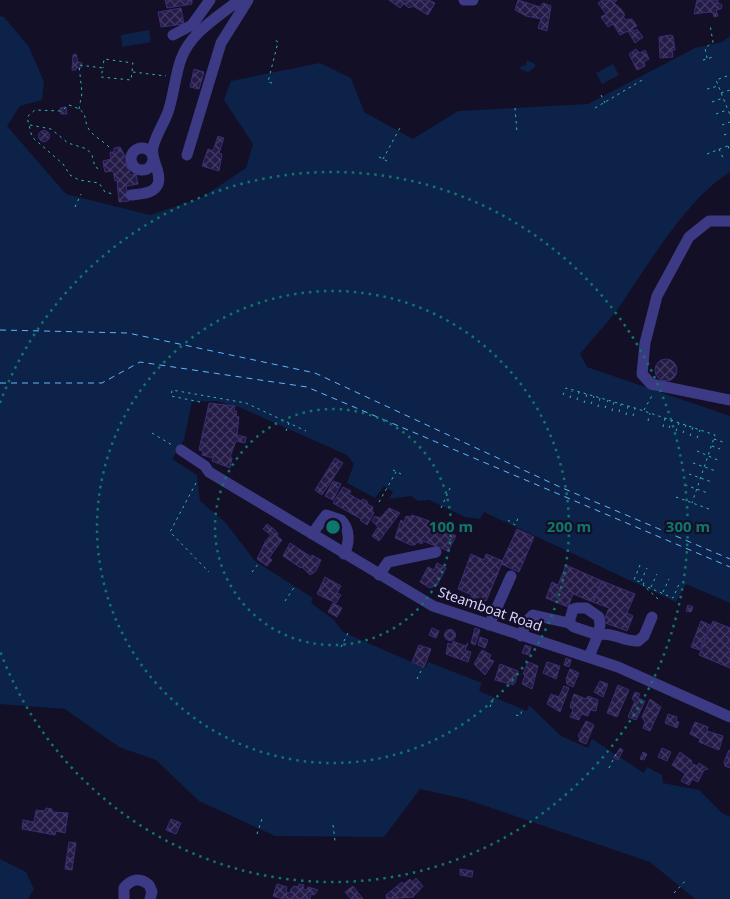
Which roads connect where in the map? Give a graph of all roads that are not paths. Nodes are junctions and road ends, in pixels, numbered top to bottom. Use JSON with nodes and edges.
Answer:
{"nodes":[{"id":1,"x":210,"y":0,"type":"edge"},
{"id":2,"x":239,"y":0,"type":"edge"},
{"id":3,"x":248,"y":0,"type":"edge"},
{"id":4,"x":464,"y":0,"type":"edge"},
{"id":5,"x":472,"y":0,"type":"edge"},
{"id":6,"x":173,"y":35,"type":"dead end"},
{"id":7,"x":187,"y":155,"type":"dead end"},
{"id":8,"x":131,"y":195,"type":"dead end"},
{"id":9,"x":730,"y":221,"type":"edge"},
{"id":10,"x":730,"y":400,"type":"edge"},
{"id":11,"x":181,"y":450,"type":"road end"},
{"id":12,"x":312,"y":534,"type":"junction"},
{"id":13,"x":436,"y":552,"type":"dead end"},
{"id":14,"x":344,"y":554,"type":"junction"},
{"id":15,"x":379,"y":575,"type":"junction"},
{"id":16,"x":511,"y":576,"type":"dead end"},
{"id":17,"x":652,"y":617,"type":"dead end"},
{"id":18,"x":569,"y":623,"type":"junction"},
{"id":19,"x":489,"y":626,"type":"junction"},
{"id":20,"x":598,"y":635,"type":"junction"},
{"id":21,"x":521,"y":636,"type":"junction"},
{"id":22,"x":589,"y":657,"type":"junction"},
{"id":23,"x":730,"y":717,"type":"edge"},
{"id":24,"x":153,"y":898,"type":"edge"},
{"id":25,"x":124,"y":899,"type":"edge"}],
"edges":[{"from":1,"to":6,"type":"street"},
{"from":2,"to":8,"type":"street"},
{"from":3,"to":7,"type":"street"},
{"from":4,"to":5,"type":"street"},
{"from":9,"to":10,"type":"street"},
{"from":11,"to":12,"type":"street","name":"Steamboat Road"},
{"from":12,"to":14,"type":"street","name":"Steamboat Road"},
{"from":12,"to":14,"type":"street"},
{"from":13,"to":15,"type":"street"},
{"from":14,"to":15,"type":"street","name":"Steamboat Road"},
{"from":15,"to":19,"type":"street","name":"Steamboat Road"},
{"from":16,"to":19,"type":"street"},
{"from":17,"to":20,"type":"street"},
{"from":18,"to":20,"type":"street"},
{"from":18,"to":20,"type":"street"},
{"from":18,"to":21,"type":"street"},
{"from":19,"to":21,"type":"street","name":"Steamboat Road"},
{"from":20,"to":22,"type":"street"},
{"from":21,"to":22,"type":"street","name":"Steamboat Road"},
{"from":22,"to":23,"type":"street","name":"Steamboat Road"},
{"from":24,"to":25,"type":"street"}]}
